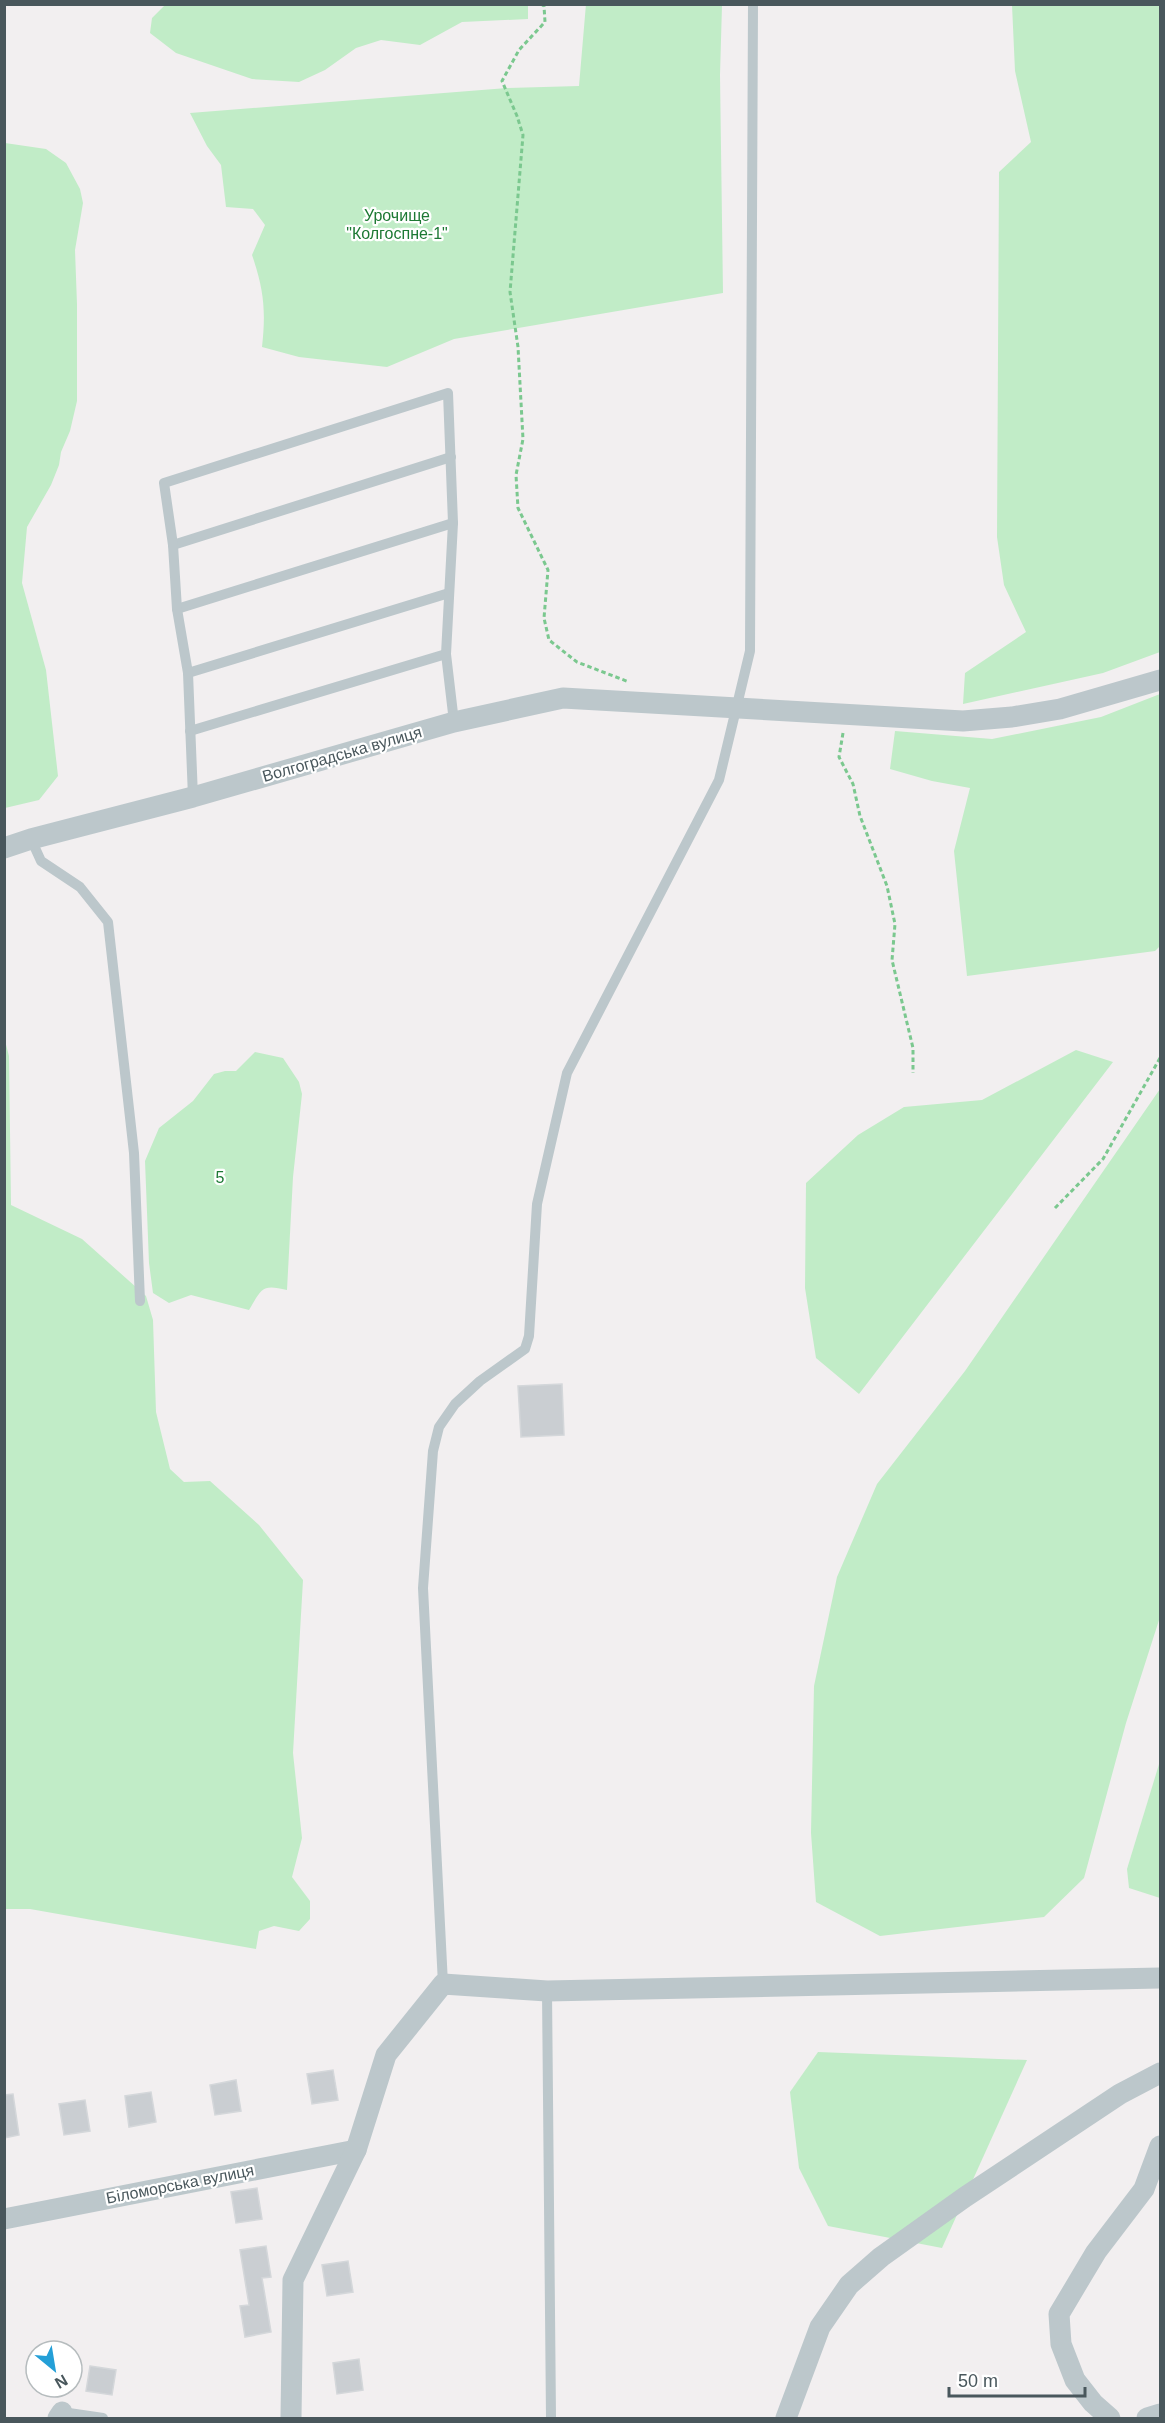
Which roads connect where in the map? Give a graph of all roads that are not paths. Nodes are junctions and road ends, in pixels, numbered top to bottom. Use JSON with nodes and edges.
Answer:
{"nodes":[{"id":1,"x":753,"y":4,"type":"edge"},
{"id":2,"x":451,"y":457,"type":"junction"},
{"id":3,"x":453,"y":523,"type":"junction"},
{"id":4,"x":173,"y":545,"type":"junction"},
{"id":5,"x":449,"y":593,"type":"junction"},
{"id":6,"x":177,"y":609,"type":"junction"},
{"id":7,"x":447,"y":654,"type":"junction"},
{"id":8,"x":188,"y":673,"type":"junction"},
{"id":9,"x":1161,"y":680,"type":"edge"},
{"id":10,"x":736,"y":708,"type":"junction"},
{"id":11,"x":454,"y":722,"type":"junction"},
{"id":12,"x":190,"y":731,"type":"junction"},
{"id":13,"x":193,"y":797,"type":"junction"},
{"id":14,"x":31,"y":839,"type":"junction"},
{"id":15,"x":4,"y":848,"type":"edge"},
{"id":16,"x":140,"y":1301,"type":"dead end"},
{"id":17,"x":1161,"y":1978,"type":"edge"},
{"id":18,"x":443,"y":1984,"type":"junction"},
{"id":19,"x":547,"y":1991,"type":"junction"},
{"id":20,"x":1161,"y":2073,"type":"edge"},
{"id":21,"x":1161,"y":2146,"type":"edge"},
{"id":22,"x":356,"y":2150,"type":"junction"},
{"id":23,"x":4,"y":2219,"type":"edge"},
{"id":24,"x":1161,"y":2414,"type":"edge"},
{"id":25,"x":60,"y":2415,"type":"edge"},
{"id":26,"x":103,"y":2418,"type":"edge"},
{"id":27,"x":291,"y":2418,"type":"edge"},
{"id":28,"x":551,"y":2418,"type":"edge"},
{"id":29,"x":786,"y":2418,"type":"edge"},
{"id":30,"x":1110,"y":2418,"type":"edge"},
{"id":31,"x":1147,"y":2418,"type":"edge"}],
"edges":[{"from":1,"to":10,"type":"lane"},
{"from":2,"to":3,"type":"lane"},
{"from":2,"to":4,"type":"lane"},
{"from":2,"to":4,"type":"lane"},
{"from":3,"to":5,"type":"lane"},
{"from":3,"to":6,"type":"lane"},
{"from":4,"to":6,"type":"lane"},
{"from":5,"to":7,"type":"lane"},
{"from":5,"to":8,"type":"lane"},
{"from":6,"to":8,"type":"lane"},
{"from":7,"to":11,"type":"lane"},
{"from":7,"to":12,"type":"lane"},
{"from":8,"to":12,"type":"lane"},
{"from":9,"to":10,"type":"street","name":"Волгоградська вулиця"},
{"from":10,"to":11,"type":"street","name":"Волгоградська вулиця"},
{"from":10,"to":18,"type":"lane"},
{"from":11,"to":13,"type":"street","name":"Волгоградська вулиця"},
{"from":12,"to":13,"type":"lane"},
{"from":13,"to":14,"type":"street","name":"Волгоградська вулиця"},
{"from":14,"to":15,"type":"street","name":"Волгоградська вулиця"},
{"from":14,"to":16,"type":"lane"},
{"from":17,"to":19,"type":"street"},
{"from":18,"to":19,"type":"street"},
{"from":18,"to":22,"type":"street"},
{"from":19,"to":28,"type":"lane"},
{"from":20,"to":29,"type":"street"},
{"from":21,"to":30,"type":"street"},
{"from":22,"to":23,"type":"street","name":"Біломорська вулиця"},
{"from":22,"to":27,"type":"street"},
{"from":24,"to":31,"type":"street"},
{"from":25,"to":26,"type":"lane"}]}
